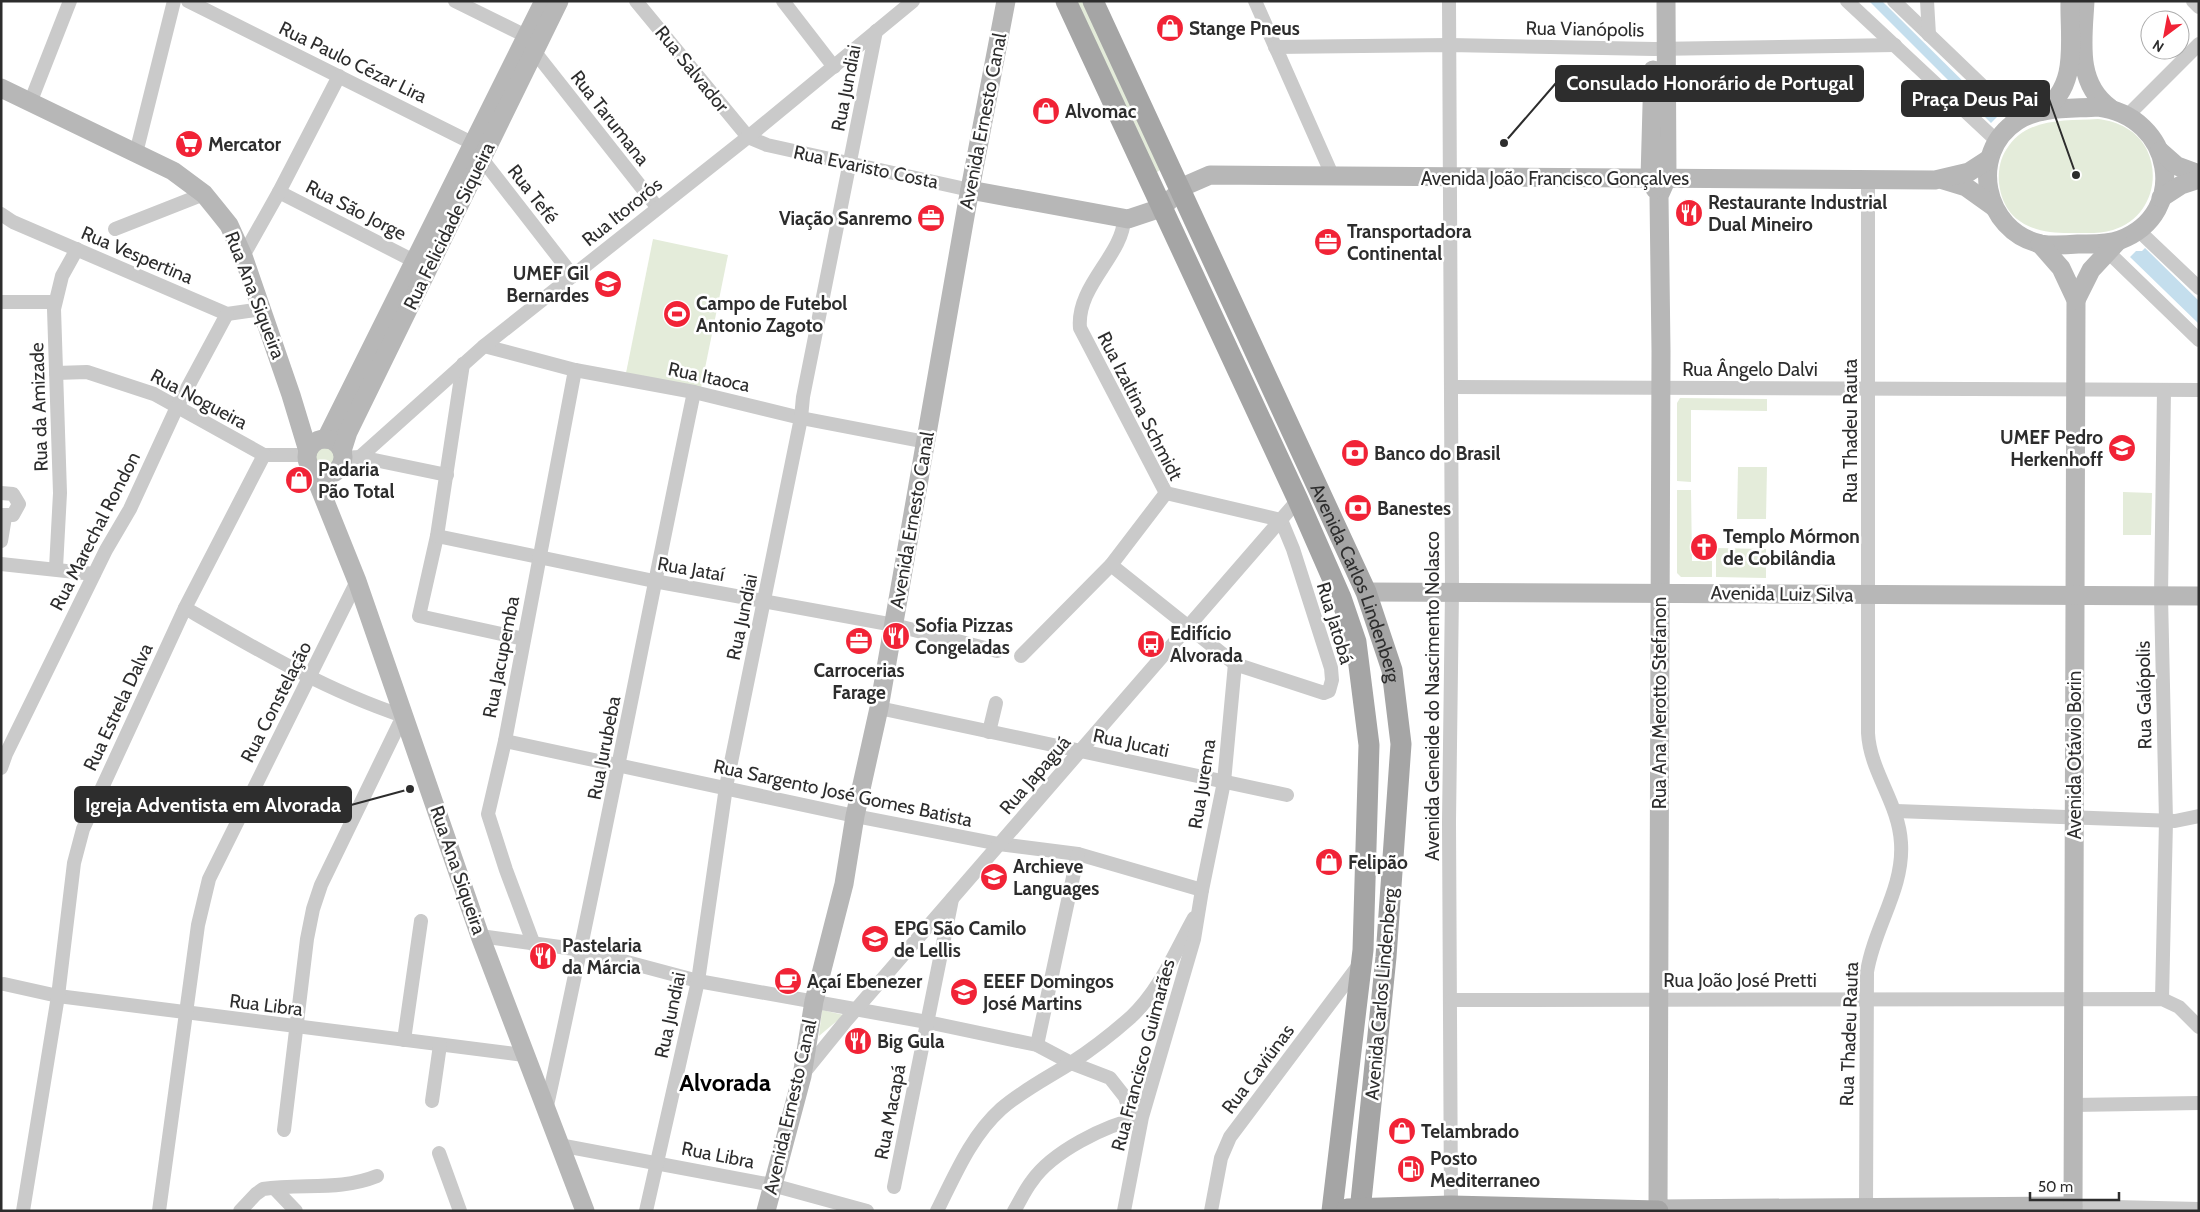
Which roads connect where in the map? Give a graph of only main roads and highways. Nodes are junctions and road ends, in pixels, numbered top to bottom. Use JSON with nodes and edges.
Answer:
{"nodes":[{"id":1,"x":1066,"y":1,"type":"edge"},
{"id":2,"x":1093,"y":1,"type":"edge"},
{"id":3,"x":1332,"y":1209,"type":"edge"},
{"id":4,"x":1451,"y":1209,"type":"edge"},
{"id":5,"x":1360,"y":1210,"type":"edge"},
{"id":6,"x":1658,"y":1210,"type":"edge"}],
"edges":[{"from":1,"to":3,"type":"main road","name":"Avenida Carlos Lindenberg"},
{"from":2,"to":5,"type":"main road","name":"Avenida Carlos Lindenberg"},
{"from":3,"to":5,"type":"main road"},
{"from":4,"to":5,"type":"main road"},
{"from":4,"to":6,"type":"main road"}]}
